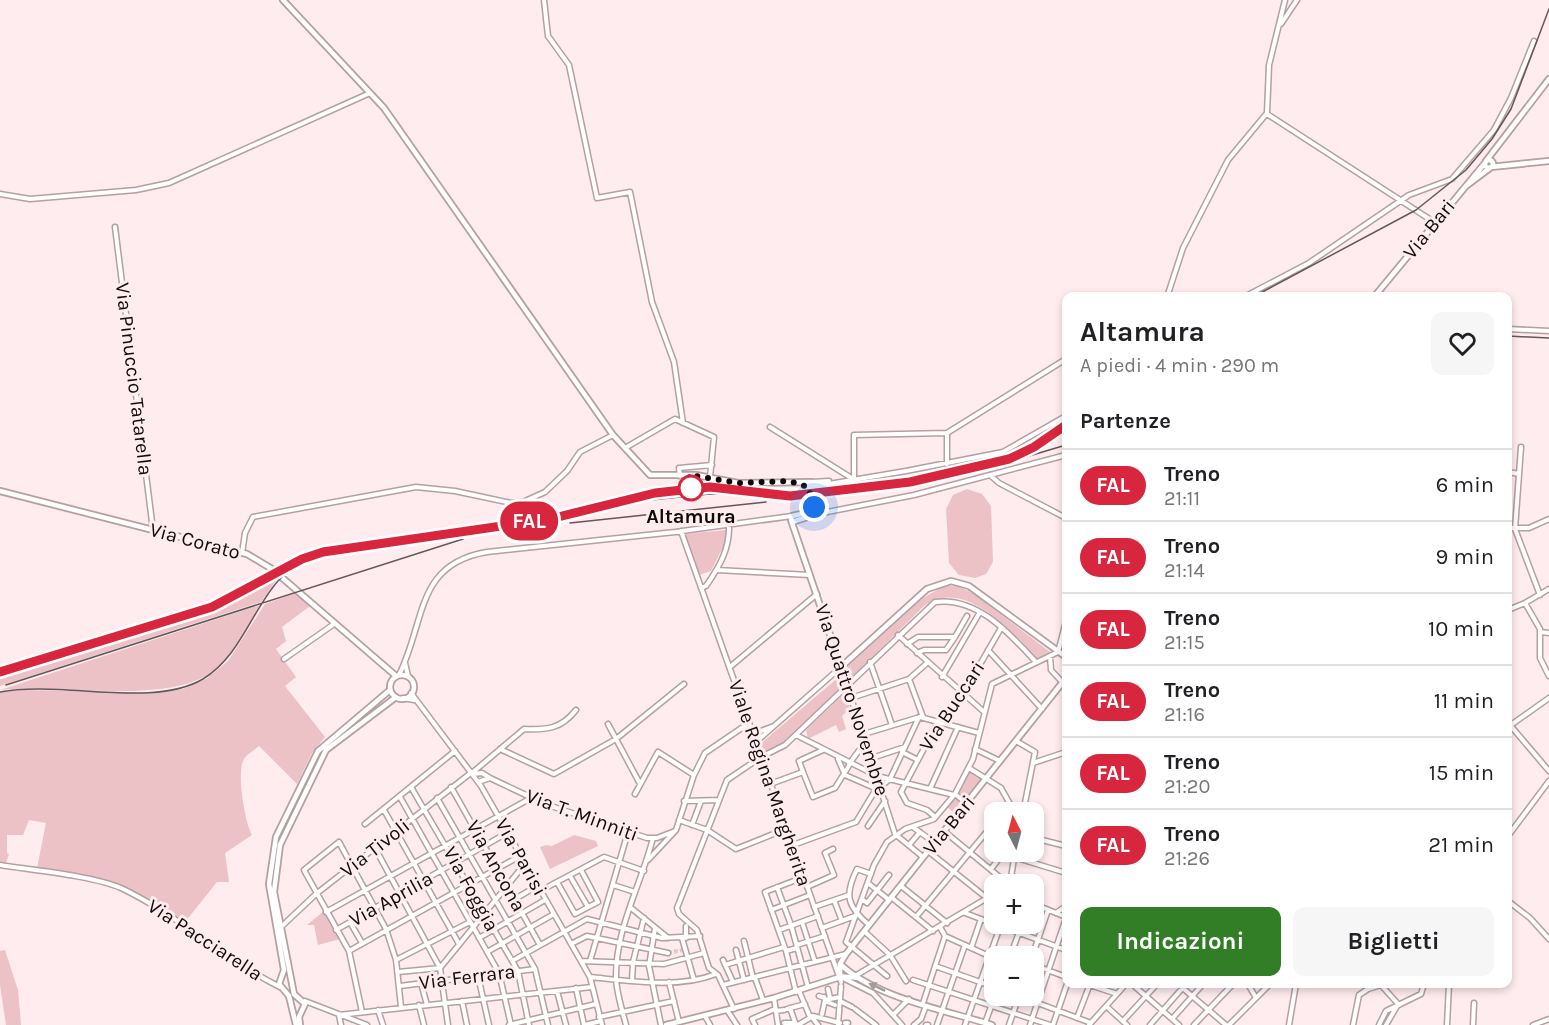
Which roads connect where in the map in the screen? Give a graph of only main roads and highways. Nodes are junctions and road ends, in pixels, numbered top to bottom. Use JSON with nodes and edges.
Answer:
{"nodes":[{"id":1,"x":283,"y":0,"type":"edge"},
{"id":2,"x":1549,"y":79,"type":"edge"},
{"id":3,"x":1549,"y":160,"type":"edge"},
{"id":4,"x":1490,"y":164,"type":"junction"},
{"id":5,"x":1378,"y":292,"type":"edge"},
{"id":6,"x":789,"y":481,"type":"junction"},
{"id":7,"x":811,"y":487,"type":"junction"},
{"id":8,"x":0,"y":491,"type":"edge"},
{"id":9,"x":1062,"y":654,"type":"edge"},
{"id":10,"x":388,"y":670,"type":"junction"},
{"id":11,"x":397,"y":676,"type":"junction"},
{"id":12,"x":1062,"y":684,"type":"edge"},
{"id":13,"x":390,"y":687,"type":"junction"},
{"id":14,"x":396,"y":697,"type":"junction"},
{"id":15,"x":840,"y":964,"type":"junction"},
{"id":16,"x":291,"y":979,"type":"junction"},
{"id":17,"x":281,"y":982,"type":"junction"},
{"id":18,"x":292,"y":1008,"type":"junction"},
{"id":19,"x":303,"y":1010,"type":"junction"},
{"id":20,"x":681,"y":1023,"type":"edge"},
{"id":21,"x":985,"y":1024,"type":"edge"},
{"id":22,"x":298,"y":1025,"type":"edge"},
{"id":23,"x":666,"y":1025,"type":"edge"},
{"id":24,"x":992,"y":1025,"type":"edge"}],
"edges":[{"from":1,"to":6,"type":"main road"},
{"from":2,"to":4,"type":"main road"},
{"from":3,"to":4,"type":"main road"},
{"from":4,"to":5,"type":"main road","name":"Via Bari"},
{"from":6,"to":7,"type":"main road"},
{"from":6,"to":7,"type":"main road"},
{"from":7,"to":9,"type":"main road","name":"Via Quattro Novembre"},
{"from":8,"to":10,"type":"main road","name":"Via Corato"},
{"from":10,"to":11,"type":"main road","name":"Via Corato"},
{"from":10,"to":13,"type":"main road"},
{"from":11,"to":13,"type":"main road"},
{"from":11,"to":14,"type":"main road"},
{"from":12,"to":15,"type":"main road","name":"Via Bari"},
{"from":13,"to":14,"type":"main road"},
{"from":13,"to":17,"type":"main road"},
{"from":14,"to":16,"type":"main road"},
{"from":15,"to":20,"type":"main road"},
{"from":21,"to":15,"type":"main road","one_way":true},
{"from":16,"to":17,"type":"main road"},
{"from":16,"to":19,"type":"main road"},
{"from":17,"to":18,"type":"main road"},
{"from":18,"to":19,"type":"main road"},
{"from":18,"to":22,"type":"main road"},
{"from":19,"to":22,"type":"main road"},
{"from":20,"to":23,"type":"main road"},
{"from":21,"to":24,"type":"main road"}]}
